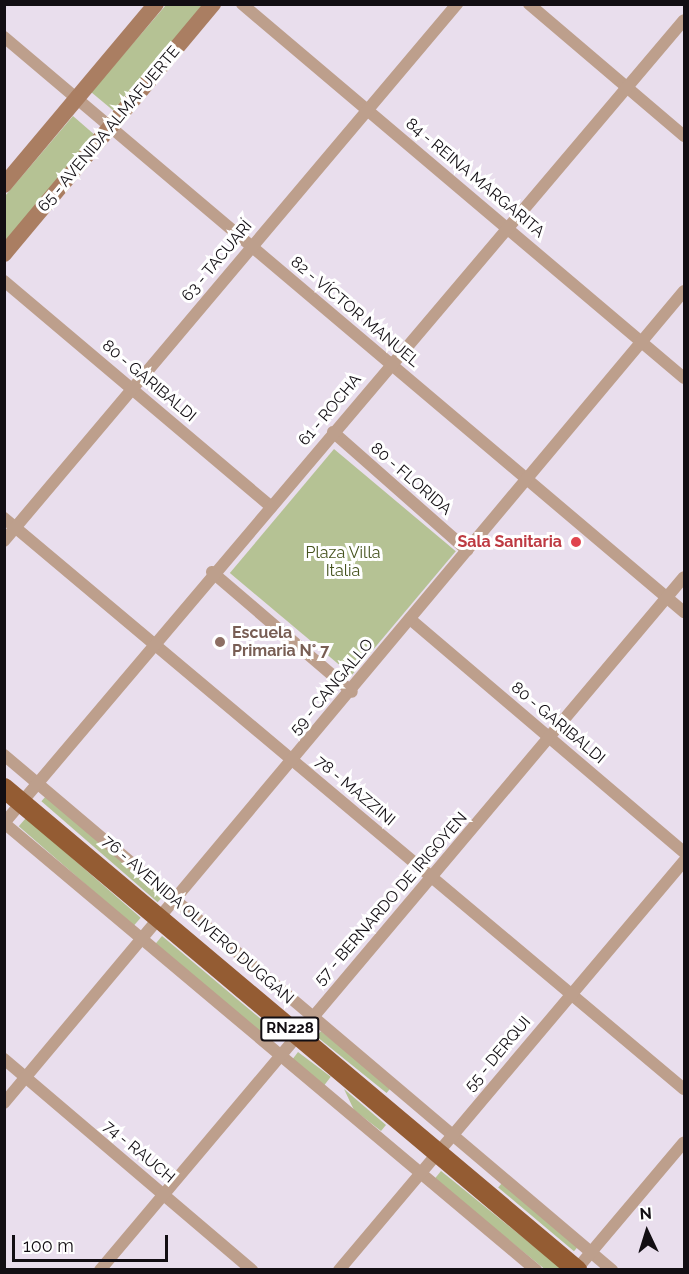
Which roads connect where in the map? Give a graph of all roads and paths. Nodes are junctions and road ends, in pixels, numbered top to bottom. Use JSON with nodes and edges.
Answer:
{"nodes":[{"id":1,"x":156,"y":4,"type":"edge"},
{"id":2,"x":213,"y":4,"type":"edge"},
{"id":3,"x":242,"y":4,"type":"edge"},
{"id":4,"x":457,"y":4,"type":"edge"},
{"id":5,"x":529,"y":4,"type":"edge"},
{"id":6,"x":684,"y":20,"type":"edge"},
{"id":7,"x":4,"y":37,"type":"edge"},
{"id":8,"x":628,"y":86,"type":"junction"},
{"id":9,"x":80,"y":99,"type":"junction"},
{"id":10,"x":369,"y":110,"type":"junction"},
{"id":11,"x":111,"y":129,"type":"junction"},
{"id":12,"x":684,"y":136,"type":"edge"},
{"id":13,"x":4,"y":185,"type":"edge"},
{"id":14,"x":506,"y":226,"type":"junction"},
{"id":15,"x":250,"y":246,"type":"junction"},
{"id":16,"x":4,"y":254,"type":"edge"},
{"id":17,"x":4,"y":281,"type":"edge"},
{"id":18,"x":684,"y":291,"type":"edge"},
{"id":19,"x":642,"y":342,"type":"junction"},
{"id":20,"x":391,"y":363,"type":"junction"},
{"id":21,"x":684,"y":378,"type":"edge"},
{"id":22,"x":132,"y":388,"type":"junction"},
{"id":23,"x":333,"y":432,"type":"junction"},
{"id":24,"x":527,"y":482,"type":"junction"},
{"id":25,"x":271,"y":507,"type":"junction"},
{"id":26,"x":4,"y":518,"type":"edge"},
{"id":27,"x":16,"y":528,"type":"junction"},
{"id":28,"x":4,"y":541,"type":"edge"},
{"id":29,"x":467,"y":550,"type":"junction"},
{"id":30,"x":212,"y":572,"type":"junction"},
{"id":31,"x":684,"y":577,"type":"edge"},
{"id":32,"x":668,"y":598,"type":"junction"},
{"id":33,"x":684,"y":612,"type":"edge"},
{"id":34,"x":410,"y":619,"type":"junction"},
{"id":35,"x":156,"y":644,"type":"junction"},
{"id":36,"x":352,"y":692,"type":"junction"},
{"id":37,"x":550,"y":738,"type":"junction"},
{"id":38,"x":4,"y":755,"type":"edge"},
{"id":39,"x":292,"y":759,"type":"junction"},
{"id":40,"x":39,"y":783,"type":"junction"},
{"id":41,"x":4,"y":788,"type":"edge"},
{"id":42,"x":22,"y":803,"type":"junction"},
{"id":43,"x":5,"y":823,"type":"edge"},
{"id":44,"x":684,"y":852,"type":"edge"},
{"id":45,"x":684,"y":861,"type":"edge"},
{"id":46,"x":433,"y":878,"type":"junction"},
{"id":47,"x":174,"y":900,"type":"junction"},
{"id":48,"x":160,"y":918,"type":"junction"},
{"id":49,"x":140,"y":940,"type":"junction"},
{"id":50,"x":570,"y":994,"type":"junction"},
{"id":51,"x":310,"y":1017,"type":"junction"},
{"id":52,"x":296,"y":1034,"type":"junction"},
{"id":53,"x":278,"y":1056,"type":"junction"},
{"id":54,"x":4,"y":1059,"type":"edge"},
{"id":55,"x":26,"y":1078,"type":"junction"},
{"id":56,"x":684,"y":1089,"type":"edge"},
{"id":57,"x":4,"y":1103,"type":"edge"},
{"id":58,"x":453,"y":1134,"type":"junction"},
{"id":59,"x":684,"y":1142,"type":"edge"},
{"id":60,"x":438,"y":1151,"type":"junction"},
{"id":61,"x":419,"y":1174,"type":"junction"},
{"id":62,"x":164,"y":1194,"type":"junction"},
{"id":63,"x":589,"y":1251,"type":"junction"},
{"id":64,"x":100,"y":1269,"type":"edge"},
{"id":65,"x":252,"y":1269,"type":"edge"},
{"id":66,"x":339,"y":1269,"type":"edge"},
{"id":67,"x":536,"y":1269,"type":"edge"},
{"id":68,"x":576,"y":1269,"type":"edge"},
{"id":69,"x":612,"y":1269,"type":"edge"}],
"edges":[{"from":1,"to":9,"type":"main road"},
{"from":2,"to":11,"type":"main road","name":"65 - AVENIDA ALMAFUERTE"},
{"from":3,"to":10,"type":"street","name":"84 - REINA MARGARITA"},
{"from":4,"to":10,"type":"street","name":"63 - TACUARÍ"},
{"from":5,"to":8,"type":"street"},
{"from":6,"to":8,"type":"street","name":"61 - ROCHA"},
{"from":7,"to":9,"type":"street","name":"82 - VÍCTOR MANUEL"},
{"from":8,"to":12,"type":"street"},
{"from":8,"to":14,"type":"street","name":"61 - ROCHA"},
{"from":9,"to":11,"type":"street","name":"82 - VÍCTOR MANUEL"},
{"from":9,"to":13,"type":"main road"},
{"from":10,"to":14,"type":"street","name":"84 - REINA MARGARITA"},
{"from":10,"to":15,"type":"street","name":"63 - TACUARÍ"},
{"from":11,"to":15,"type":"street","name":"82 - VÍCTOR MANUEL"},
{"from":11,"to":16,"type":"main road","name":"65 - AVENIDA ALMAFUERTE"},
{"from":14,"to":19,"type":"street","name":"84 - REINA MARGARITA"},
{"from":14,"to":20,"type":"street","name":"61 - ROCHA"},
{"from":15,"to":20,"type":"street","name":"82 - VÍCTOR MANUEL"},
{"from":15,"to":22,"type":"street","name":"63 - TACUARÍ"},
{"from":17,"to":22,"type":"street","name":"80 - GARIBALDI"},
{"from":18,"to":19,"type":"street","name":"59 - CANGALLO"},
{"from":19,"to":21,"type":"street","name":"84 - REINA MARGARITA"},
{"from":19,"to":24,"type":"street","name":"59 - CANGALLO"},
{"from":20,"to":23,"type":"street","name":"61 - ROCHA"},
{"from":20,"to":24,"type":"street","name":"82 - VÍCTOR MANUEL"},
{"from":22,"to":25,"type":"street","name":"80 - GARIBALDI"},
{"from":22,"to":27,"type":"street","name":"63 - TACUARÍ"},
{"from":23,"to":25,"type":"street","name":"61 - ROCHA"},
{"from":23,"to":29,"type":"street","name":"80 - FLORIDA"},
{"from":24,"to":29,"type":"street","name":"59 - CANGALLO"},
{"from":24,"to":32,"type":"street","name":"82 - VÍCTOR MANUEL"},
{"from":25,"to":30,"type":"street","name":"61 - ROCHA"},
{"from":26,"to":27,"type":"street","name":"78 - MAZZINI"},
{"from":27,"to":28,"type":"street","name":"63 - TACUARÍ"},
{"from":27,"to":35,"type":"street","name":"78 - MAZZINI"},
{"from":29,"to":34,"type":"street","name":"59 - CANGALLO"},
{"from":30,"to":35,"type":"street","name":"61 - ROCHA"},
{"from":30,"to":36,"type":"street"},
{"from":31,"to":32,"type":"street","name":"57 - BERNARDO DE IRIGOYEN"},
{"from":32,"to":33,"type":"street","name":"82 - VÍCTOR MANUEL"},
{"from":32,"to":37,"type":"street","name":"57 - BERNARDO DE IRIGOYEN"},
{"from":34,"to":36,"type":"street","name":"59 - CANGALLO"},
{"from":34,"to":37,"type":"street","name":"80 - GARIBALDI"},
{"from":35,"to":39,"type":"street","name":"78 - MAZZINI"},
{"from":35,"to":40,"type":"street","name":"61 - ROCHA"},
{"from":36,"to":39,"type":"street","name":"59 - CANGALLO"},
{"from":37,"to":44,"type":"street","name":"80 - GARIBALDI"},
{"from":37,"to":46,"type":"street","name":"57 - BERNARDO DE IRIGOYEN"},
{"from":38,"to":40,"type":"street","name":"76 - AVENIDA OLIVERO DUGGAN"},
{"from":39,"to":46,"type":"street","name":"78 - MAZZINI"},
{"from":39,"to":47,"type":"street","name":"59 - CANGALLO"},
{"from":40,"to":42,"type":"street","name":"61 - ROCHA"},
{"from":40,"to":47,"type":"street","name":"76 - AVENIDA OLIVERO DUGGAN"},
{"from":41,"to":42,"type":"highway","name":"76 - AVENIDA OLIVERO DUGGAN","number":"RN228"},
{"from":42,"to":43,"type":"street","name":"61 - ROCHA"},
{"from":42,"to":48,"type":"highway","name":"76 - AVENIDA OLIVERO DUGGAN","number":"RN228"},
{"from":43,"to":49,"type":"street"},
{"from":45,"to":50,"type":"street","name":"55 - DERQUI"},
{"from":46,"to":50,"type":"street","name":"78 - MAZZINI"},
{"from":46,"to":51,"type":"street","name":"57 - BERNARDO DE IRIGOYEN"},
{"from":47,"to":48,"type":"street","name":"59 - CANGALLO"},
{"from":47,"to":51,"type":"street","name":"76 - AVENIDA OLIVERO DUGGAN"},
{"from":48,"to":49,"type":"street","name":"59 - CANGALLO"},
{"from":48,"to":52,"type":"highway","name":"76 - AVENIDA OLIVERO DUGGAN","number":"RN228"},
{"from":49,"to":53,"type":"street"},
{"from":49,"to":55,"type":"street","name":"59 - CANGALLO"},
{"from":50,"to":56,"type":"street","name":"78 - MAZZINI"},
{"from":50,"to":58,"type":"street","name":"55 - DERQUI"},
{"from":51,"to":52,"type":"street","name":"57 - BERNARDO DE IRIGOYEN"},
{"from":51,"to":58,"type":"street","name":"76 - AVENIDA OLIVERO DUGGAN"},
{"from":52,"to":53,"type":"street","name":"57 - BERNARDO DE IRIGOYEN"},
{"from":52,"to":60,"type":"highway","name":"76 - AVENIDA OLIVERO DUGGAN","number":"RN228"},
{"from":53,"to":61,"type":"street"},
{"from":53,"to":62,"type":"street","name":"57 - BERNARDO DE IRIGOYEN"},
{"from":54,"to":55,"type":"street","name":"74 - RAUCH"},
{"from":55,"to":57,"type":"street","name":"59 - CANGALLO"},
{"from":55,"to":62,"type":"street","name":"74 - RAUCH"},
{"from":58,"to":60,"type":"street","name":"55 - DERQUI"},
{"from":58,"to":63,"type":"street","name":"76 - AVENIDA OLIVERO DUGGAN"},
{"from":59,"to":63,"type":"street"},
{"from":60,"to":61,"type":"street","name":"55 - DERQUI"},
{"from":60,"to":68,"type":"highway","name":"76 - AVENIDA OLIVERO DUGGAN","number":"RN228"},
{"from":61,"to":66,"type":"street","name":"55 - DERQUI"},
{"from":61,"to":67,"type":"street"},
{"from":62,"to":64,"type":"street","name":"57 - BERNARDO DE IRIGOYEN"},
{"from":62,"to":65,"type":"street","name":"74 - RAUCH"},
{"from":63,"to":68,"type":"street"},
{"from":63,"to":69,"type":"street","name":"76 - AVENIDA OLIVERO DUGGAN"}]}
